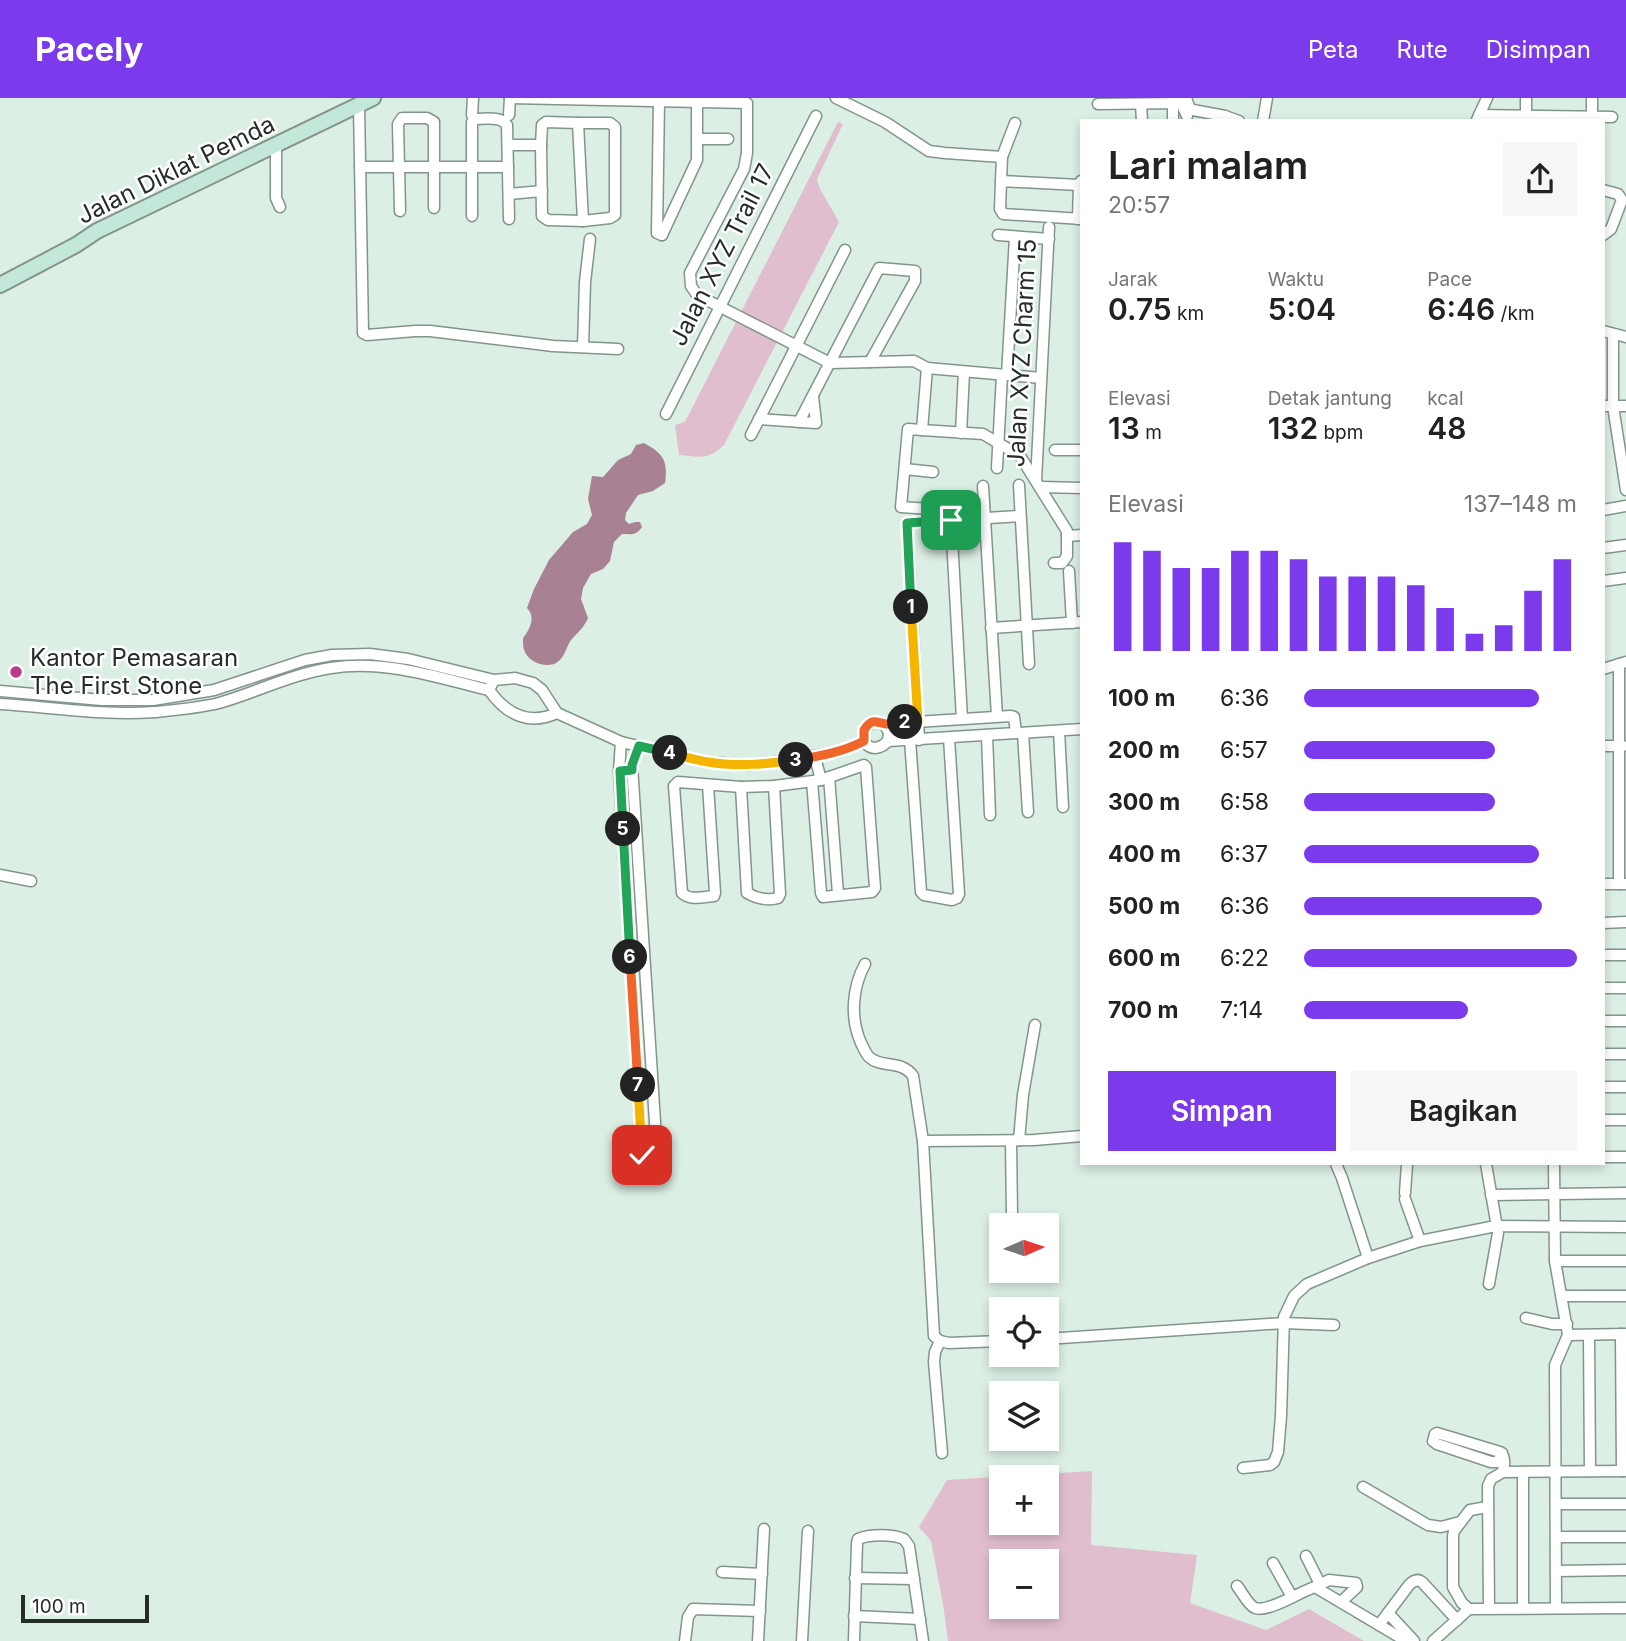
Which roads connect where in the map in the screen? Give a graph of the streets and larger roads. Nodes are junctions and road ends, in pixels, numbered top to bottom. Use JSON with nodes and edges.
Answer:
{"nodes":[{"id":1,"x":473,"y":98,"type":"edge"},
{"id":2,"x":510,"y":98,"type":"edge"},
{"id":3,"x":836,"y":98,"type":"edge"},
{"id":4,"x":1186,"y":98,"type":"edge"},
{"id":5,"x":1267,"y":98,"type":"edge"},
{"id":6,"x":1488,"y":98,"type":"edge"},
{"id":7,"x":1526,"y":98,"type":"edge"},
{"id":8,"x":1592,"y":98,"type":"edge"},
{"id":9,"x":551,"y":99,"type":"edge"},
{"id":10,"x":598,"y":99,"type":"edge"},
{"id":11,"x":636,"y":99,"type":"edge"},
{"id":12,"x":673,"y":100,"type":"edge"},
{"id":13,"x":711,"y":100,"type":"edge"},
{"id":14,"x":366,"y":101,"type":"edge"},
{"id":15,"x":659,"y":101,"type":"junction"},
{"id":16,"x":748,"y":101,"type":"edge"},
{"id":17,"x":697,"y":102,"type":"junction"},
{"id":18,"x":1173,"y":103,"type":"junction"},
{"id":19,"x":1098,"y":104,"type":"dead end"},
{"id":20,"x":1141,"y":104,"type":"junction"},
{"id":21,"x":1211,"y":114,"type":"junction"},
{"id":22,"x":472,"y":115,"type":"dead end"},
{"id":23,"x":509,"y":115,"type":"dead end"},
{"id":24,"x":816,"y":116,"type":"dead end"},
{"id":25,"x":1187,"y":116,"type":"junction"},
{"id":26,"x":1526,"y":116,"type":"junction"},
{"id":27,"x":1612,"y":117,"type":"dead end"},
{"id":28,"x":1225,"y":118,"type":"edge"},
{"id":29,"x":1478,"y":118,"type":"edge"},
{"id":30,"x":1558,"y":118,"type":"edge"},
{"id":31,"x":1592,"y":118,"type":"edge"},
{"id":32,"x":1142,"y":119,"type":"edge"},
{"id":33,"x":1173,"y":119,"type":"edge"},
{"id":34,"x":1264,"y":119,"type":"edge"},
{"id":35,"x":578,"y":123,"type":"junction"},
{"id":36,"x":1015,"y":124,"type":"dead end"},
{"id":37,"x":697,"y":139,"type":"junction"},
{"id":38,"x":728,"y":139,"type":"dead end"},
{"id":39,"x":508,"y":145,"type":"junction"},
{"id":40,"x":541,"y":145,"type":"junction"},
{"id":41,"x":276,"y":146,"type":"junction"},
{"id":42,"x":1002,"y":157,"type":"junction"},
{"id":43,"x":362,"y":166,"type":"junction"},
{"id":44,"x":398,"y":167,"type":"junction"},
{"id":45,"x":434,"y":167,"type":"junction"},
{"id":46,"x":473,"y":167,"type":"junction"},
{"id":47,"x":508,"y":167,"type":"junction"},
{"id":48,"x":1001,"y":181,"type":"junction"},
{"id":49,"x":1080,"y":183,"type":"edge"},
{"id":50,"x":542,"y":191,"type":"junction"},
{"id":51,"x":1605,"y":191,"type":"edge"},
{"id":52,"x":509,"y":194,"type":"junction"},
{"id":53,"x":280,"y":207,"type":"dead end"},
{"id":54,"x":433,"y":208,"type":"dead end"},
{"id":55,"x":400,"y":211,"type":"dead end"},
{"id":56,"x":472,"y":216,"type":"dead end"},
{"id":57,"x":509,"y":219,"type":"dead end"},
{"id":58,"x":1080,"y":219,"type":"edge"},
{"id":59,"x":583,"y":221,"type":"junction"},
{"id":60,"x":1049,"y":227,"type":"dead end"},
{"id":61,"x":1605,"y":234,"type":"edge"},
{"id":62,"x":998,"y":235,"type":"dead end"},
{"id":63,"x":1015,"y":237,"type":"junction"},
{"id":64,"x":590,"y":239,"type":"dead end"},
{"id":65,"x":1049,"y":239,"type":"junction"},
{"id":66,"x":845,"y":250,"type":"dead end"},
{"id":67,"x":0,"y":285,"type":"edge"},
{"id":68,"x":720,"y":306,"type":"junction"},
{"id":69,"x":1608,"y":333,"type":"edge"},
{"id":70,"x":1626,"y":337,"type":"edge"},
{"id":71,"x":796,"y":346,"type":"junction"},
{"id":72,"x":583,"y":347,"type":"junction"},
{"id":73,"x":618,"y":349,"type":"dead end"},
{"id":74,"x":870,"y":362,"type":"junction"},
{"id":75,"x":830,"y":363,"type":"junction"},
{"id":76,"x":927,"y":368,"type":"junction"},
{"id":77,"x":964,"y":372,"type":"junction"},
{"id":78,"x":1613,"y":374,"type":"junction"},
{"id":79,"x":1626,"y":374,"type":"edge"},
{"id":80,"x":1005,"y":375,"type":"junction"},
{"id":81,"x":1041,"y":378,"type":"junction"},
{"id":82,"x":813,"y":395,"type":"junction"},
{"id":83,"x":1608,"y":406,"type":"edge"},
{"id":84,"x":1626,"y":406,"type":"edge"},
{"id":85,"x":666,"y":414,"type":"dead end"},
{"id":86,"x":759,"y":419,"type":"junction"},
{"id":87,"x":799,"y":422,"type":"junction"},
{"id":88,"x":922,"y":430,"type":"junction"},
{"id":89,"x":961,"y":433,"type":"junction"},
{"id":90,"x":751,"y":435,"type":"dead end"},
{"id":91,"x":1622,"y":438,"type":"edge"},
{"id":92,"x":998,"y":443,"type":"junction"},
{"id":93,"x":1055,"y":450,"type":"dead end"},
{"id":94,"x":1080,"y":450,"type":"edge"},
{"id":95,"x":997,"y":468,"type":"dead end"},
{"id":96,"x":905,"y":470,"type":"junction"},
{"id":97,"x":933,"y":472,"type":"dead end"},
{"id":98,"x":1625,"y":472,"type":"edge"},
{"id":99,"x":1038,"y":484,"type":"junction"},
{"id":100,"x":1019,"y":485,"type":"dead end"},
{"id":101,"x":983,"y":486,"type":"dead end"},
{"id":102,"x":1080,"y":488,"type":"edge"},
{"id":103,"x":1626,"y":490,"type":"edge"},
{"id":104,"x":1626,"y":508,"type":"edge"},
{"id":105,"x":930,"y":509,"type":"dead end"},
{"id":106,"x":1605,"y":511,"type":"edge"},
{"id":107,"x":1020,"y":516,"type":"junction"},
{"id":108,"x":985,"y":518,"type":"junction"},
{"id":109,"x":951,"y":520,"type":"junction"},
{"id":110,"x":1080,"y":535,"type":"edge"},
{"id":111,"x":1067,"y":536,"type":"junction"},
{"id":112,"x":1626,"y":545,"type":"edge"},
{"id":113,"x":1605,"y":548,"type":"edge"},
{"id":114,"x":1054,"y":564,"type":"dead end"},
{"id":115,"x":1069,"y":571,"type":"dead end"},
{"id":116,"x":1626,"y":578,"type":"edge"},
{"id":117,"x":1605,"y":581,"type":"edge"},
{"id":118,"x":1077,"y":623,"type":"edge"},
{"id":119,"x":1026,"y":626,"type":"junction"},
{"id":120,"x":991,"y":628,"type":"junction"},
{"id":121,"x":1623,"y":663,"type":"edge"},
{"id":122,"x":1028,"y":664,"type":"dead end"},
{"id":123,"x":1605,"y":668,"type":"edge"},
{"id":124,"x":494,"y":680,"type":"junction"},
{"id":125,"x":489,"y":690,"type":"junction"},
{"id":126,"x":0,"y":691,"type":"edge"},
{"id":127,"x":0,"y":704,"type":"edge"},
{"id":128,"x":557,"y":713,"type":"junction"},
{"id":129,"x":996,"y":716,"type":"junction"},
{"id":130,"x":962,"y":719,"type":"junction"},
{"id":131,"x":918,"y":722,"type":"junction"},
{"id":132,"x":884,"y":724,"type":"junction"},
{"id":133,"x":1080,"y":729,"type":"edge"},
{"id":134,"x":1059,"y":731,"type":"junction"},
{"id":135,"x":1019,"y":733,"type":"junction"},
{"id":136,"x":987,"y":735,"type":"junction"},
{"id":137,"x":949,"y":737,"type":"junction"},
{"id":138,"x":915,"y":740,"type":"junction"},
{"id":139,"x":621,"y":741,"type":"junction"},
{"id":140,"x":864,"y":741,"type":"junction"},
{"id":141,"x":888,"y":741,"type":"junction"},
{"id":142,"x":639,"y":746,"type":"junction"},
{"id":143,"x":1605,"y":746,"type":"edge"},
{"id":144,"x":1623,"y":746,"type":"edge"},
{"id":145,"x":815,"y":757,"type":"junction"},
{"id":146,"x":632,"y":770,"type":"junction"},
{"id":147,"x":620,"y":771,"type":"junction"},
{"id":148,"x":821,"y":780,"type":"junction"},
{"id":149,"x":708,"y":785,"type":"junction"},
{"id":150,"x":774,"y":786,"type":"junction"},
{"id":151,"x":741,"y":787,"type":"junction"},
{"id":152,"x":1063,"y":807,"type":"dead end"},
{"id":153,"x":1028,"y":811,"type":"dead end"},
{"id":154,"x":990,"y":815,"type":"dead end"},
{"id":155,"x":0,"y":875,"type":"edge"},
{"id":156,"x":31,"y":881,"type":"dead end"},
{"id":157,"x":1622,"y":884,"type":"edge"},
{"id":158,"x":838,"y":894,"type":"junction"},
{"id":159,"x":1626,"y":922,"type":"edge"},
{"id":160,"x":1605,"y":923,"type":"edge"},
{"id":161,"x":1605,"y":955,"type":"edge"},
{"id":162,"x":1626,"y":955,"type":"edge"},
{"id":163,"x":865,"y":964,"type":"dead end"},
{"id":164,"x":1605,"y":988,"type":"edge"},
{"id":165,"x":1626,"y":988,"type":"edge"},
{"id":166,"x":1605,"y":1021,"type":"edge"},
{"id":167,"x":1626,"y":1021,"type":"edge"},
{"id":168,"x":1035,"y":1025,"type":"dead end"},
{"id":169,"x":1605,"y":1054,"type":"edge"},
{"id":170,"x":1626,"y":1054,"type":"edge"},
{"id":171,"x":1605,"y":1087,"type":"edge"},
{"id":172,"x":1626,"y":1087,"type":"edge"},
{"id":173,"x":1605,"y":1120,"type":"edge"},
{"id":174,"x":1626,"y":1120,"type":"edge"},
{"id":175,"x":1080,"y":1136,"type":"edge"},
{"id":176,"x":1015,"y":1140,"type":"junction"},
{"id":177,"x":923,"y":1141,"type":"junction"},
{"id":178,"x":1605,"y":1157,"type":"edge"},
{"id":179,"x":1626,"y":1157,"type":"edge"},
{"id":180,"x":1336,"y":1165,"type":"edge"},
{"id":181,"x":1407,"y":1165,"type":"edge"},
{"id":182,"x":1486,"y":1165,"type":"edge"},
{"id":183,"x":1554,"y":1165,"type":"edge"},
{"id":184,"x":1626,"y":1193,"type":"edge"},
{"id":185,"x":1555,"y":1194,"type":"junction"},
{"id":186,"x":1491,"y":1195,"type":"junction"},
{"id":187,"x":1012,"y":1213,"type":"edge"},
{"id":188,"x":1496,"y":1226,"type":"junction"},
{"id":189,"x":1555,"y":1226,"type":"junction"},
{"id":190,"x":1626,"y":1227,"type":"edge"},
{"id":191,"x":1420,"y":1241,"type":"junction"},
{"id":192,"x":1368,"y":1258,"type":"junction"},
{"id":193,"x":1555,"y":1261,"type":"junction"},
{"id":194,"x":1626,"y":1261,"type":"edge"},
{"id":195,"x":1489,"y":1284,"type":"dead end"},
{"id":196,"x":1562,"y":1296,"type":"junction"},
{"id":197,"x":1626,"y":1296,"type":"edge"},
{"id":198,"x":1525,"y":1318,"type":"dead end"},
{"id":199,"x":1284,"y":1323,"type":"junction"},
{"id":200,"x":1334,"y":1325,"type":"dead end"},
{"id":201,"x":1567,"y":1330,"type":"junction"},
{"id":202,"x":1624,"y":1334,"type":"edge"},
{"id":203,"x":1589,"y":1335,"type":"junction"},
{"id":204,"x":1059,"y":1338,"type":"edge"},
{"id":205,"x":940,"y":1341,"type":"junction"},
{"id":206,"x":989,"y":1341,"type":"edge"},
{"id":207,"x":1470,"y":1442,"type":"junction"},
{"id":208,"x":942,"y":1453,"type":"dead end"},
{"id":209,"x":1502,"y":1453,"type":"junction"},
{"id":210,"x":1466,"y":1454,"type":"junction"},
{"id":211,"x":1243,"y":1468,"type":"dead end"},
{"id":212,"x":1556,"y":1471,"type":"junction"},
{"id":213,"x":1590,"y":1471,"type":"junction"},
{"id":214,"x":1624,"y":1471,"type":"edge"},
{"id":215,"x":1503,"y":1472,"type":"junction"},
{"id":216,"x":1523,"y":1472,"type":"junction"},
{"id":217,"x":1363,"y":1487,"type":"dead end"},
{"id":218,"x":1556,"y":1504,"type":"junction"},
{"id":219,"x":1626,"y":1504,"type":"edge"},
{"id":220,"x":1488,"y":1507,"type":"junction"},
{"id":221,"x":1460,"y":1522,"type":"junction"},
{"id":222,"x":764,"y":1529,"type":"dead end"},
{"id":223,"x":808,"y":1531,"type":"dead end"},
{"id":224,"x":1556,"y":1537,"type":"junction"},
{"id":225,"x":1626,"y":1537,"type":"edge"},
{"id":226,"x":1306,"y":1556,"type":"dead end"},
{"id":227,"x":1273,"y":1563,"type":"dead end"},
{"id":228,"x":1556,"y":1570,"type":"junction"},
{"id":229,"x":1626,"y":1570,"type":"edge"},
{"id":230,"x":722,"y":1572,"type":"dead end"},
{"id":231,"x":762,"y":1574,"type":"junction"},
{"id":232,"x":855,"y":1578,"type":"junction"},
{"id":233,"x":914,"y":1579,"type":"junction"},
{"id":234,"x":1237,"y":1586,"type":"dead end"},
{"id":235,"x":1317,"y":1586,"type":"junction"},
{"id":236,"x":1292,"y":1597,"type":"junction"},
{"id":237,"x":1342,"y":1602,"type":"junction"},
{"id":238,"x":1489,"y":1608,"type":"junction"},
{"id":239,"x":1523,"y":1608,"type":"junction"},
{"id":240,"x":1556,"y":1608,"type":"junction"},
{"id":241,"x":1626,"y":1608,"type":"edge"},
{"id":242,"x":1469,"y":1609,"type":"junction"},
{"id":243,"x":760,"y":1611,"type":"junction"},
{"id":244,"x":1388,"y":1613,"type":"junction"},
{"id":245,"x":854,"y":1616,"type":"junction"},
{"id":246,"x":920,"y":1619,"type":"junction"},
{"id":247,"x":1457,"y":1620,"type":"junction"},
{"id":248,"x":1379,"y":1625,"type":"junction"},
{"id":249,"x":685,"y":1641,"type":"edge"},
{"id":250,"x":758,"y":1641,"type":"edge"},
{"id":251,"x":802,"y":1641,"type":"edge"},
{"id":252,"x":854,"y":1641,"type":"edge"},
{"id":253,"x":923,"y":1641,"type":"edge"},
{"id":254,"x":1406,"y":1641,"type":"edge"},
{"id":255,"x":1414,"y":1641,"type":"edge"},
{"id":256,"x":1433,"y":1641,"type":"edge"}],
"edges":[{"from":1,"to":22,"type":"street"},
{"from":2,"to":9,"type":"street"},
{"from":2,"to":23,"type":"street"},
{"from":3,"to":42,"type":"street"},
{"from":4,"to":21,"type":"street"},
{"from":5,"to":34,"type":"street"},
{"from":6,"to":29,"type":"street"},
{"from":7,"to":26,"type":"street"},
{"from":8,"to":31,"type":"street"},
{"from":9,"to":10,"type":"street"},
{"from":10,"to":11,"type":"street"},
{"from":11,"to":15,"type":"street"},
{"from":12,"to":15,"type":"street"},
{"from":12,"to":17,"type":"street"},
{"from":13,"to":16,"type":"street"},
{"from":13,"to":17,"type":"street"},
{"from":14,"to":41,"type":"street","name":"Jalan Diklat Pemda"},
{"from":14,"to":43,"type":"street"},
{"from":15,"to":37,"type":"street"},
{"from":16,"to":68,"type":"street"},
{"from":17,"to":37,"type":"street"},
{"from":18,"to":20,"type":"street"},
{"from":18,"to":25,"type":"street"},
{"from":18,"to":33,"type":"street"},
{"from":19,"to":20,"type":"street"},
{"from":20,"to":32,"type":"street"},
{"from":21,"to":25,"type":"street"},
{"from":21,"to":28,"type":"street"},
{"from":24,"to":68,"type":"street","name":"Jalan XYZ Trail 17"},
{"from":25,"to":33,"type":"street"},
{"from":26,"to":29,"type":"street"},
{"from":26,"to":30,"type":"street"},
{"from":27,"to":31,"type":"street"},
{"from":30,"to":31,"type":"street"},
{"from":35,"to":40,"type":"street"},
{"from":35,"to":59,"type":"street"},
{"from":35,"to":59,"type":"street"},
{"from":36,"to":42,"type":"street"},
{"from":37,"to":38,"type":"street"},
{"from":39,"to":40,"type":"street"},
{"from":39,"to":46,"type":"street"},
{"from":39,"to":47,"type":"street"},
{"from":40,"to":50,"type":"street"},
{"from":41,"to":53,"type":"street"},
{"from":41,"to":67,"type":"street","name":"Jalan Diklat Pemda"},
{"from":42,"to":48,"type":"street"},
{"from":43,"to":44,"type":"street"},
{"from":43,"to":72,"type":"street"},
{"from":44,"to":45,"type":"street"},
{"from":44,"to":45,"type":"street"},
{"from":44,"to":55,"type":"street"},
{"from":45,"to":46,"type":"street"},
{"from":45,"to":54,"type":"street"},
{"from":46,"to":47,"type":"street"},
{"from":46,"to":56,"type":"street"},
{"from":47,"to":52,"type":"street"},
{"from":48,"to":49,"type":"street"},
{"from":48,"to":58,"type":"street"},
{"from":49,"to":58,"type":"street"},
{"from":50,"to":52,"type":"street"},
{"from":50,"to":59,"type":"street"},
{"from":51,"to":61,"type":"street"},
{"from":52,"to":57,"type":"street"},
{"from":60,"to":65,"type":"street","name":"Jalan XYZ Charm 15"},
{"from":62,"to":63,"type":"street"},
{"from":63,"to":65,"type":"street"},
{"from":63,"to":80,"type":"street"},
{"from":64,"to":72,"type":"street"},
{"from":65,"to":81,"type":"street","name":"Jalan XYZ Charm 15"},
{"from":66,"to":71,"type":"street"},
{"from":68,"to":71,"type":"street"},
{"from":68,"to":85,"type":"street","name":"Jalan XYZ Trail 17"},
{"from":69,"to":70,"type":"street"},
{"from":69,"to":78,"type":"street"},
{"from":71,"to":75,"type":"street"},
{"from":71,"to":86,"type":"street"},
{"from":72,"to":73,"type":"street"},
{"from":74,"to":75,"type":"street"},
{"from":74,"to":75,"type":"street"},
{"from":74,"to":76,"type":"street"},
{"from":75,"to":82,"type":"street"},
{"from":76,"to":77,"type":"street"},
{"from":76,"to":88,"type":"street"},
{"from":77,"to":80,"type":"street"},
{"from":77,"to":89,"type":"street"},
{"from":78,"to":79,"type":"street"},
{"from":78,"to":83,"type":"street"},
{"from":80,"to":81,"type":"street"},
{"from":80,"to":92,"type":"street"},
{"from":81,"to":99,"type":"street","name":"Jalan XYZ Charm 15"},
{"from":82,"to":87,"type":"street"},
{"from":82,"to":87,"type":"street"},
{"from":83,"to":84,"type":"street"},
{"from":83,"to":91,"type":"street"},
{"from":86,"to":87,"type":"street"},
{"from":86,"to":90,"type":"street"},
{"from":88,"to":89,"type":"street"},
{"from":88,"to":96,"type":"street"},
{"from":89,"to":92,"type":"street"},
{"from":91,"to":98,"type":"street"},
{"from":92,"to":95,"type":"street"},
{"from":92,"to":99,"type":"street"},
{"from":93,"to":94,"type":"street"},
{"from":96,"to":97,"type":"street"},
{"from":96,"to":105,"type":"street"},
{"from":98,"to":103,"type":"street"},
{"from":99,"to":102,"type":"street"},
{"from":99,"to":111,"type":"street"},
{"from":100,"to":107,"type":"street"},
{"from":101,"to":108,"type":"street"},
{"from":104,"to":106,"type":"street"},
{"from":107,"to":108,"type":"street"},
{"from":107,"to":119,"type":"street"},
{"from":108,"to":109,"type":"street"},
{"from":108,"to":120,"type":"street"},
{"from":109,"to":130,"type":"street"},
{"from":109,"to":131,"type":"street"},
{"from":110,"to":111,"type":"street"},
{"from":111,"to":114,"type":"street"},
{"from":112,"to":113,"type":"street"},
{"from":115,"to":118,"type":"street"},
{"from":116,"to":117,"type":"street"},
{"from":118,"to":119,"type":"street"},
{"from":119,"to":120,"type":"street"},
{"from":119,"to":122,"type":"street"},
{"from":120,"to":129,"type":"street"},
{"from":121,"to":123,"type":"street"},
{"from":121,"to":144,"type":"street"},
{"from":124,"to":125,"type":"street"},
{"from":124,"to":126,"type":"street"},
{"from":124,"to":128,"type":"street"},
{"from":125,"to":127,"type":"street"},
{"from":125,"to":128,"type":"street"},
{"from":128,"to":139,"type":"street"},
{"from":129,"to":130,"type":"street"},
{"from":129,"to":135,"type":"street"},
{"from":130,"to":131,"type":"street"},
{"from":131,"to":132,"type":"street"},
{"from":131,"to":138,"type":"street"},
{"from":132,"to":140,"type":"street"},
{"from":132,"to":141,"type":"street"},
{"from":133,"to":134,"type":"street"},
{"from":134,"to":135,"type":"street"},
{"from":134,"to":152,"type":"street"},
{"from":135,"to":136,"type":"street"},
{"from":135,"to":153,"type":"street"},
{"from":136,"to":137,"type":"street"},
{"from":136,"to":154,"type":"street"},
{"from":137,"to":138,"type":"street"},
{"from":137,"to":138,"type":"street"},
{"from":138,"to":141,"type":"street"},
{"from":139,"to":142,"type":"street"},
{"from":139,"to":147,"type":"street"},
{"from":140,"to":141,"type":"street"},
{"from":140,"to":145,"type":"street"},
{"from":142,"to":145,"type":"street"},
{"from":142,"to":146,"type":"street"},
{"from":143,"to":144,"type":"street"},
{"from":144,"to":157,"type":"street"},
{"from":145,"to":148,"type":"street"},
{"from":146,"to":147,"type":"street"},
{"from":146,"to":147,"type":"street"},
{"from":148,"to":150,"type":"street"},
{"from":148,"to":158,"type":"street"},
{"from":148,"to":158,"type":"street"},
{"from":148,"to":158,"type":"street"},
{"from":149,"to":149,"type":"street"},
{"from":149,"to":151,"type":"street"},
{"from":150,"to":151,"type":"street"},
{"from":150,"to":151,"type":"street"},
{"from":155,"to":156,"type":"street"},
{"from":159,"to":160,"type":"street"},
{"from":161,"to":162,"type":"street"},
{"from":163,"to":177,"type":"street"},
{"from":164,"to":165,"type":"street"},
{"from":166,"to":167,"type":"street"},
{"from":168,"to":176,"type":"street"},
{"from":169,"to":170,"type":"street"},
{"from":171,"to":172,"type":"street"},
{"from":173,"to":174,"type":"street"},
{"from":175,"to":176,"type":"street"},
{"from":176,"to":177,"type":"street"},
{"from":176,"to":187,"type":"street"},
{"from":177,"to":205,"type":"street"},
{"from":178,"to":179,"type":"street"},
{"from":180,"to":192,"type":"street"},
{"from":181,"to":191,"type":"street"},
{"from":182,"to":186,"type":"street"},
{"from":183,"to":185,"type":"street"},
{"from":184,"to":185,"type":"street"},
{"from":185,"to":186,"type":"street"},
{"from":185,"to":189,"type":"street"},
{"from":186,"to":188,"type":"street"},
{"from":188,"to":189,"type":"street"},
{"from":188,"to":191,"type":"street"},
{"from":188,"to":195,"type":"street"},
{"from":189,"to":190,"type":"street"},
{"from":189,"to":193,"type":"street"},
{"from":191,"to":192,"type":"street"},
{"from":192,"to":199,"type":"street"},
{"from":193,"to":194,"type":"street"},
{"from":193,"to":196,"type":"street"},
{"from":196,"to":197,"type":"street"},
{"from":196,"to":201,"type":"street"},
{"from":198,"to":201,"type":"street"},
{"from":199,"to":200,"type":"street"},
{"from":199,"to":204,"type":"street"},
{"from":199,"to":211,"type":"street"},
{"from":201,"to":203,"type":"street"},
{"from":201,"to":212,"type":"street"},
{"from":202,"to":203,"type":"street"},
{"from":202,"to":214,"type":"street"},
{"from":203,"to":213,"type":"street"},
{"from":205,"to":206,"type":"street"},
{"from":205,"to":208,"type":"street"},
{"from":207,"to":209,"type":"street"},
{"from":207,"to":210,"type":"street"},
{"from":207,"to":210,"type":"street"},
{"from":209,"to":210,"type":"street"},
{"from":209,"to":215,"type":"street"},
{"from":212,"to":213,"type":"street"},
{"from":212,"to":216,"type":"street"},
{"from":212,"to":218,"type":"street"},
{"from":213,"to":214,"type":"street"},
{"from":215,"to":216,"type":"street"},
{"from":215,"to":220,"type":"street"},
{"from":216,"to":239,"type":"street"},
{"from":217,"to":221,"type":"street"},
{"from":218,"to":219,"type":"street"},
{"from":218,"to":224,"type":"street"},
{"from":220,"to":221,"type":"street"},
{"from":220,"to":238,"type":"street"},
{"from":221,"to":242,"type":"street"},
{"from":222,"to":231,"type":"street"},
{"from":223,"to":251,"type":"street"},
{"from":224,"to":225,"type":"street"},
{"from":224,"to":228,"type":"street"},
{"from":226,"to":235,"type":"street"},
{"from":227,"to":236,"type":"street"},
{"from":228,"to":229,"type":"street"},
{"from":228,"to":240,"type":"street"},
{"from":230,"to":231,"type":"street"},
{"from":231,"to":243,"type":"street"},
{"from":232,"to":233,"type":"street"},
{"from":232,"to":233,"type":"street"},
{"from":232,"to":245,"type":"street"},
{"from":233,"to":246,"type":"street"},
{"from":234,"to":236,"type":"street"},
{"from":235,"to":236,"type":"street"},
{"from":235,"to":237,"type":"street"},
{"from":235,"to":237,"type":"street"},
{"from":237,"to":248,"type":"street"},
{"from":238,"to":239,"type":"street"},
{"from":238,"to":242,"type":"street"},
{"from":239,"to":240,"type":"street"},
{"from":240,"to":241,"type":"street"},
{"from":242,"to":247,"type":"street"},
{"from":243,"to":249,"type":"street"},
{"from":243,"to":250,"type":"street"},
{"from":244,"to":247,"type":"street"},
{"from":244,"to":248,"type":"street"},
{"from":244,"to":255,"type":"street"},
{"from":245,"to":246,"type":"street"},
{"from":245,"to":252,"type":"street"},
{"from":246,"to":253,"type":"street"},
{"from":247,"to":256,"type":"street"},
{"from":248,"to":254,"type":"street"}]}
